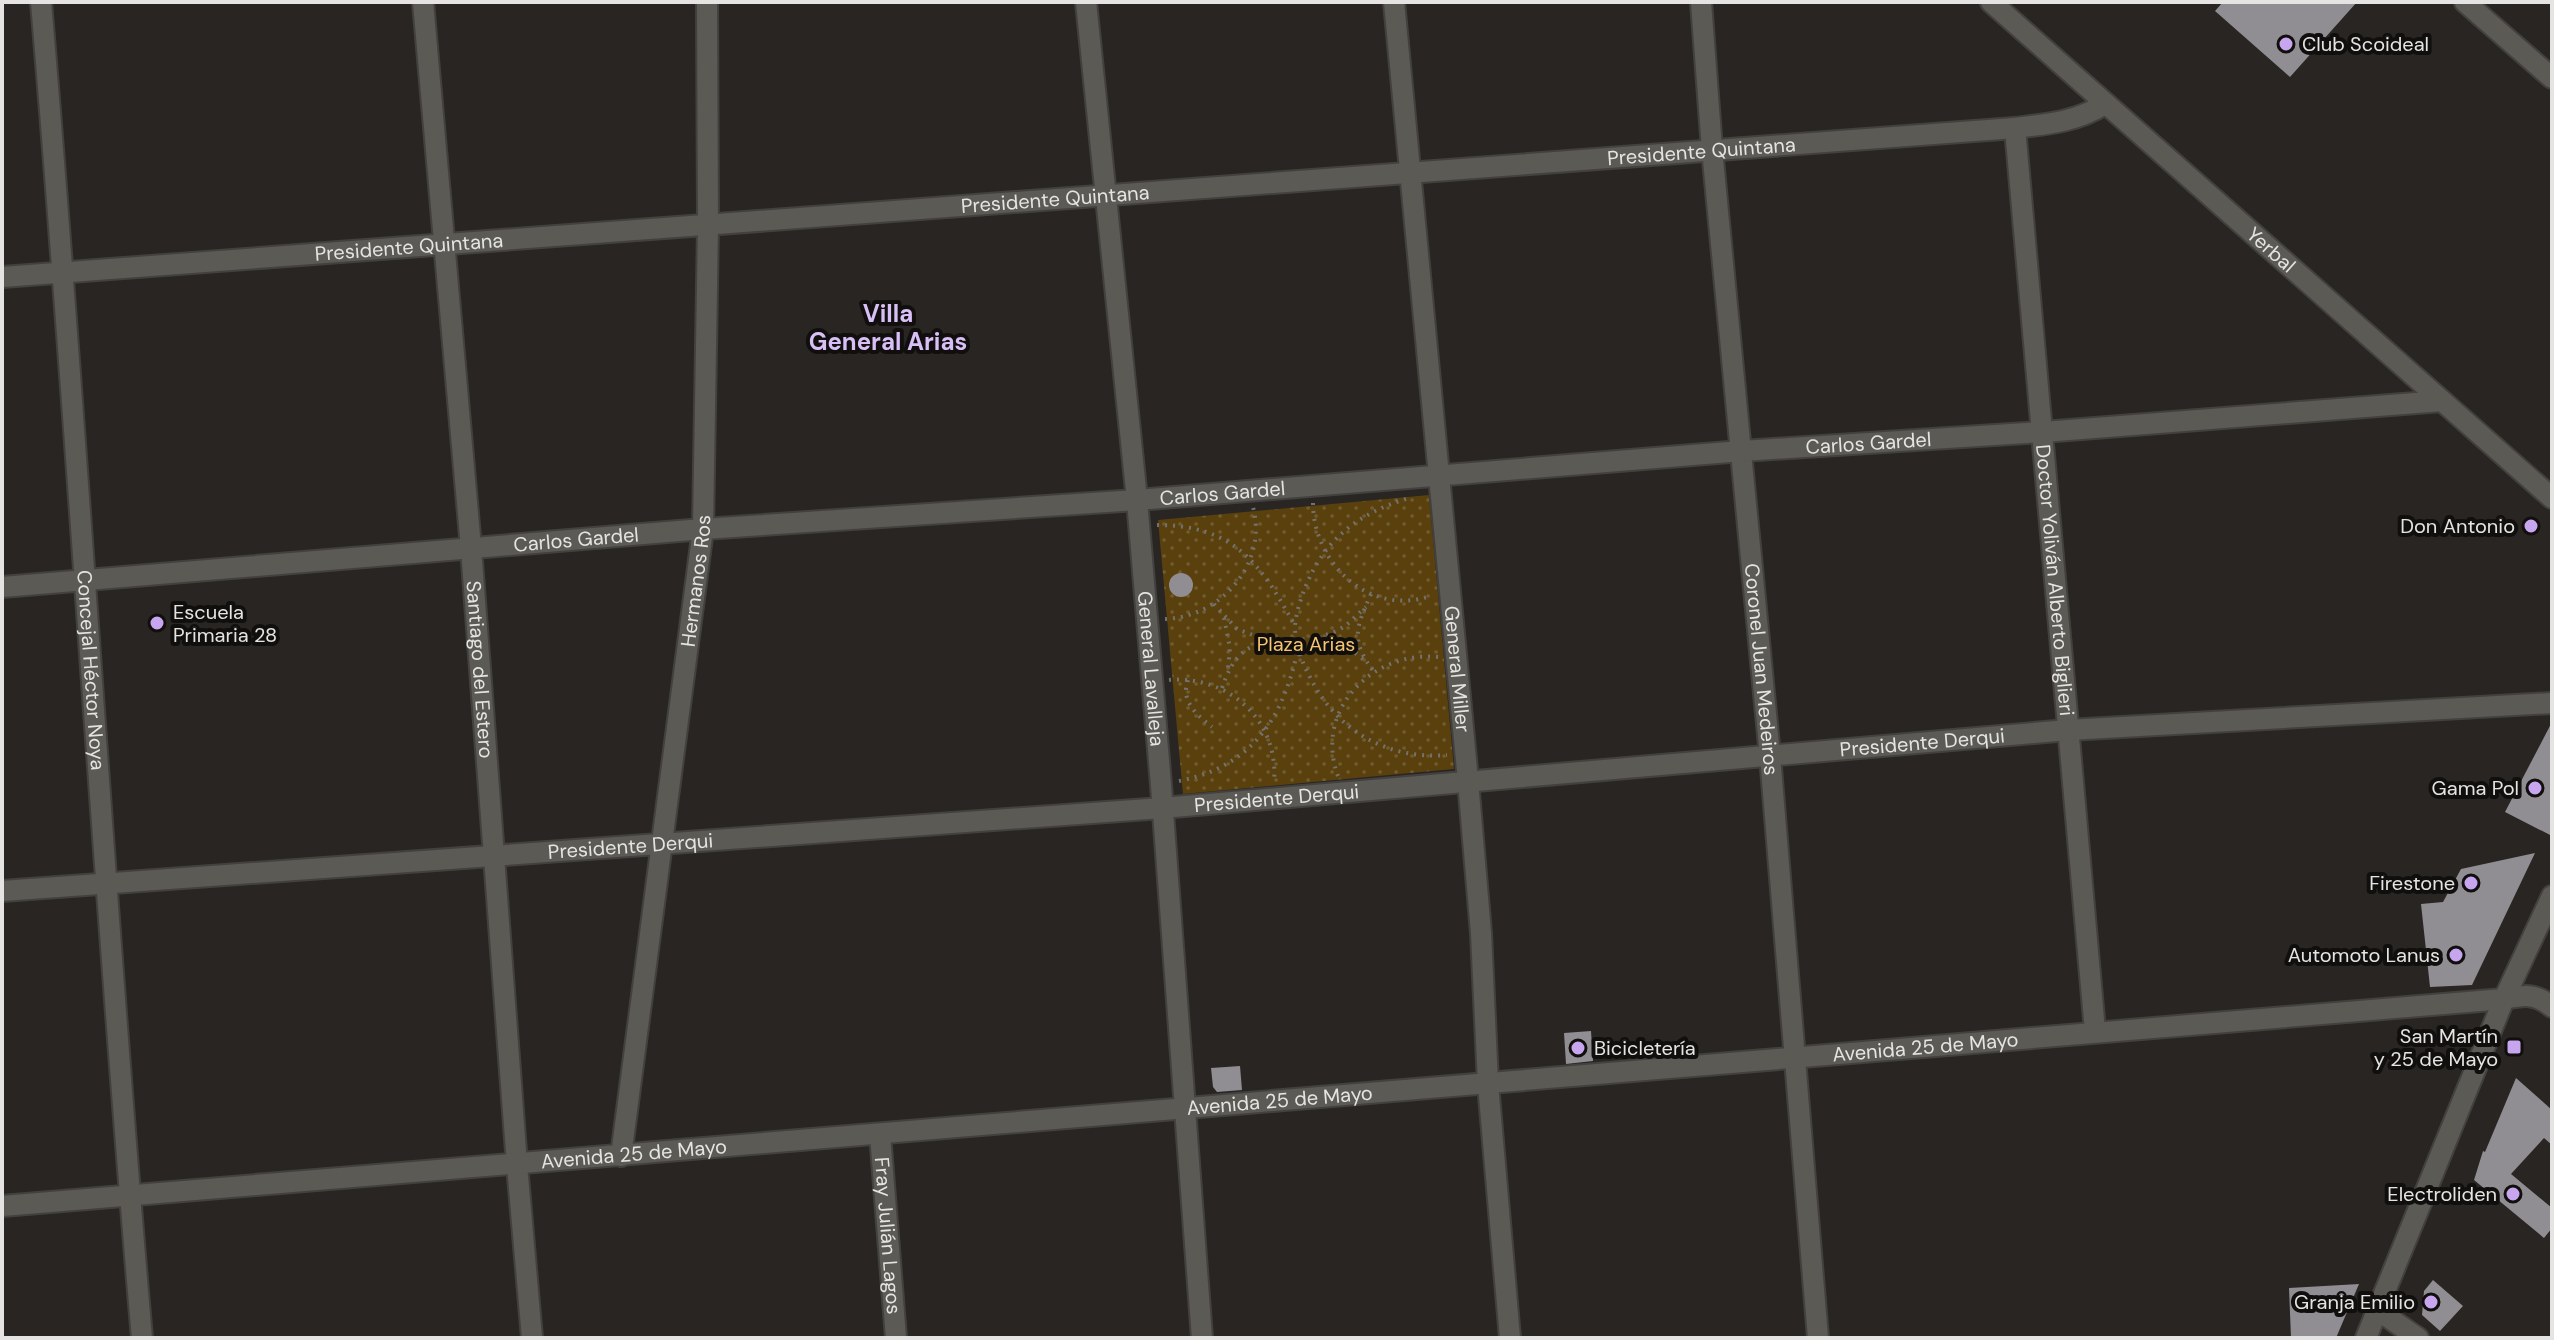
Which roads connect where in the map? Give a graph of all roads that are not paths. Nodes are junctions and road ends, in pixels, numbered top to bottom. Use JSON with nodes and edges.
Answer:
{"nodes":[{"id":1,"x":41,"y":2,"type":"edge"},
{"id":2,"x":423,"y":2,"type":"edge"},
{"id":3,"x":707,"y":2,"type":"edge"},
{"id":4,"x":1086,"y":2,"type":"edge"},
{"id":5,"x":1394,"y":2,"type":"edge"},
{"id":6,"x":1701,"y":2,"type":"edge"},
{"id":7,"x":1991,"y":2,"type":"edge"},
{"id":8,"x":2465,"y":2,"type":"edge"},
{"id":9,"x":2552,"y":78,"type":"edge"},
{"id":10,"x":2105,"y":104,"type":"junction"},
{"id":11,"x":2015,"y":128,"type":"junction"},
{"id":12,"x":1712,"y":149,"type":"junction"},
{"id":13,"x":1410,"y":172,"type":"junction"},
{"id":14,"x":1104,"y":195,"type":"junction"},
{"id":15,"x":708,"y":225,"type":"junction"},
{"id":16,"x":443,"y":244,"type":"junction"},
{"id":17,"x":64,"y":272,"type":"junction"},
{"id":18,"x":2,"y":277,"type":"edge"},
{"id":19,"x":2442,"y":401,"type":"junction"},
{"id":20,"x":2043,"y":432,"type":"junction"},
{"id":21,"x":1742,"y":451,"type":"junction"},
{"id":22,"x":1440,"y":484,"type":"junction"},
{"id":23,"x":2552,"y":498,"type":"edge"},
{"id":24,"x":1137,"y":500,"type":"junction"},
{"id":25,"x":703,"y":529,"type":"junction"},
{"id":26,"x":471,"y":548,"type":"junction"},
{"id":27,"x":84,"y":581,"type":"junction"},
{"id":28,"x":2,"y":587,"type":"edge"},
{"id":29,"x":2552,"y":703,"type":"edge"},
{"id":30,"x":2068,"y":730,"type":"junction"},
{"id":31,"x":1770,"y":756,"type":"junction"},
{"id":32,"x":1468,"y":781,"type":"junction"},
{"id":33,"x":1162,"y":808,"type":"junction"},
{"id":34,"x":664,"y":843,"type":"junction"},
{"id":35,"x":494,"y":854,"type":"junction"},
{"id":36,"x":108,"y":884,"type":"junction"},
{"id":37,"x":2,"y":891,"type":"edge"},
{"id":38,"x":2552,"y":896,"type":"edge"},
{"id":39,"x":2504,"y":999,"type":"junction"},
{"id":40,"x":2552,"y":1007,"type":"edge"},
{"id":41,"x":2095,"y":1031,"type":"junction"},
{"id":42,"x":1795,"y":1059,"type":"junction"},
{"id":43,"x":1488,"y":1084,"type":"junction"},
{"id":44,"x":1185,"y":1107,"type":"junction"},
{"id":45,"x":880,"y":1134,"type":"junction"},
{"id":46,"x":621,"y":1156,"type":"junction"},
{"id":47,"x":517,"y":1165,"type":"junction"},
{"id":48,"x":130,"y":1197,"type":"junction"},
{"id":49,"x":2,"y":1206,"type":"edge"},
{"id":50,"x":2379,"y":1311,"type":"junction"},
{"id":51,"x":142,"y":1338,"type":"edge"},
{"id":52,"x":532,"y":1338,"type":"edge"},
{"id":53,"x":896,"y":1338,"type":"edge"},
{"id":54,"x":1202,"y":1338,"type":"edge"},
{"id":55,"x":1510,"y":1338,"type":"edge"},
{"id":56,"x":1818,"y":1338,"type":"edge"},
{"id":57,"x":2366,"y":1338,"type":"edge"},
{"id":58,"x":2418,"y":1338,"type":"edge"}],
"edges":[{"from":1,"to":17,"type":"street","name":"Concejal Héctor Noya"},
{"from":2,"to":16,"type":"street","name":"Santiago del Estero"},
{"from":3,"to":15,"type":"street","name":"Hermanos Ros"},
{"from":4,"to":14,"type":"street","name":"General Lavalleja"},
{"from":5,"to":13,"type":"street","name":"General Miller"},
{"from":6,"to":12,"type":"street","name":"Coronel Juan Medeiros"},
{"from":7,"to":10,"type":"street","name":"Yerbal"},
{"from":8,"to":9,"type":"street"},
{"from":10,"to":11,"type":"street","name":"Presidente Quintana"},
{"from":10,"to":19,"type":"street","name":"Yerbal"},
{"from":11,"to":12,"type":"street","name":"Presidente Quintana"},
{"from":11,"to":20,"type":"street","name":"Doctor Yoliván Alberto Biglieri"},
{"from":12,"to":13,"type":"street","name":"Presidente Quintana"},
{"from":12,"to":21,"type":"street","name":"Coronel Juan Medeiros"},
{"from":13,"to":14,"type":"street","name":"Presidente Quintana"},
{"from":13,"to":22,"type":"street","name":"General Miller"},
{"from":14,"to":15,"type":"street","name":"Presidente Quintana"},
{"from":14,"to":24,"type":"street","name":"General Lavalleja"},
{"from":15,"to":16,"type":"street","name":"Presidente Quintana"},
{"from":15,"to":25,"type":"street","name":"Hermanos Ros"},
{"from":16,"to":17,"type":"street","name":"Presidente Quintana"},
{"from":16,"to":26,"type":"street","name":"Santiago del Estero"},
{"from":17,"to":18,"type":"street","name":"Presidente Quintana"},
{"from":17,"to":27,"type":"street","name":"Concejal Héctor Noya"},
{"from":19,"to":20,"type":"street","name":"Carlos Gardel"},
{"from":19,"to":23,"type":"street","name":"Yerbal"},
{"from":20,"to":21,"type":"street","name":"Carlos Gardel"},
{"from":20,"to":30,"type":"street","name":"Doctor Yoliván Alberto Biglieri"},
{"from":21,"to":22,"type":"street","name":"Carlos Gardel"},
{"from":21,"to":31,"type":"street","name":"Coronel Juan Medeiros"},
{"from":22,"to":24,"type":"street","name":"Carlos Gardel"},
{"from":22,"to":32,"type":"street","name":"General Miller"},
{"from":24,"to":25,"type":"street","name":"Carlos Gardel"},
{"from":24,"to":33,"type":"street","name":"General Lavalleja"},
{"from":25,"to":26,"type":"street","name":"Carlos Gardel"},
{"from":25,"to":34,"type":"street","name":"Hermanos Ros"},
{"from":26,"to":27,"type":"street","name":"Carlos Gardel"},
{"from":26,"to":35,"type":"street","name":"Santiago del Estero"},
{"from":27,"to":28,"type":"street","name":"Carlos Gardel"},
{"from":27,"to":36,"type":"street","name":"Concejal Héctor Noya"},
{"from":29,"to":30,"type":"street","name":"Presidente Derqui"},
{"from":30,"to":31,"type":"street","name":"Presidente Derqui"},
{"from":30,"to":41,"type":"street","name":"Doctor Yoliván Alberto Biglieri"},
{"from":31,"to":32,"type":"street","name":"Presidente Derqui"},
{"from":31,"to":42,"type":"street","name":"Coronel Juan Medeiros"},
{"from":32,"to":33,"type":"street","name":"Presidente Derqui"},
{"from":32,"to":43,"type":"street","name":"General Miller"},
{"from":33,"to":34,"type":"street","name":"Presidente Derqui"},
{"from":33,"to":44,"type":"street","name":"General Lavalleja"},
{"from":34,"to":35,"type":"street","name":"Presidente Derqui"},
{"from":34,"to":46,"type":"street","name":"Hermanos Ros"},
{"from":35,"to":36,"type":"street","name":"Presidente Derqui"},
{"from":35,"to":47,"type":"street","name":"Santiago del Estero"},
{"from":36,"to":37,"type":"street","name":"Presidente Derqui"},
{"from":36,"to":48,"type":"street","name":"Concejal Héctor Noya"},
{"from":38,"to":39,"type":"street"},
{"from":39,"to":40,"type":"street","name":"Avenida 25 de Mayo"},
{"from":39,"to":41,"type":"street","name":"Avenida 25 de Mayo"},
{"from":39,"to":50,"type":"street"},
{"from":41,"to":42,"type":"street","name":"Avenida 25 de Mayo"},
{"from":42,"to":43,"type":"street","name":"Avenida 25 de Mayo"},
{"from":42,"to":56,"type":"street","name":"Coronel Juan Medeiros"},
{"from":43,"to":44,"type":"street","name":"Avenida 25 de Mayo"},
{"from":43,"to":55,"type":"street","name":"General Miller"},
{"from":44,"to":45,"type":"street","name":"Avenida 25 de Mayo"},
{"from":44,"to":54,"type":"street","name":"General Lavalleja"},
{"from":45,"to":46,"type":"street","name":"Avenida 25 de Mayo"},
{"from":45,"to":53,"type":"street","name":"Fray Julián Lagos"},
{"from":46,"to":47,"type":"street","name":"Avenida 25 de Mayo"},
{"from":47,"to":48,"type":"street","name":"Avenida 25 de Mayo"},
{"from":47,"to":52,"type":"street","name":"Santiago del Estero"},
{"from":48,"to":49,"type":"street","name":"Avenida 25 de Mayo"},
{"from":48,"to":51,"type":"street","name":"Concejal Héctor Noya"},
{"from":50,"to":57,"type":"street"},
{"from":50,"to":58,"type":"street"}]}
